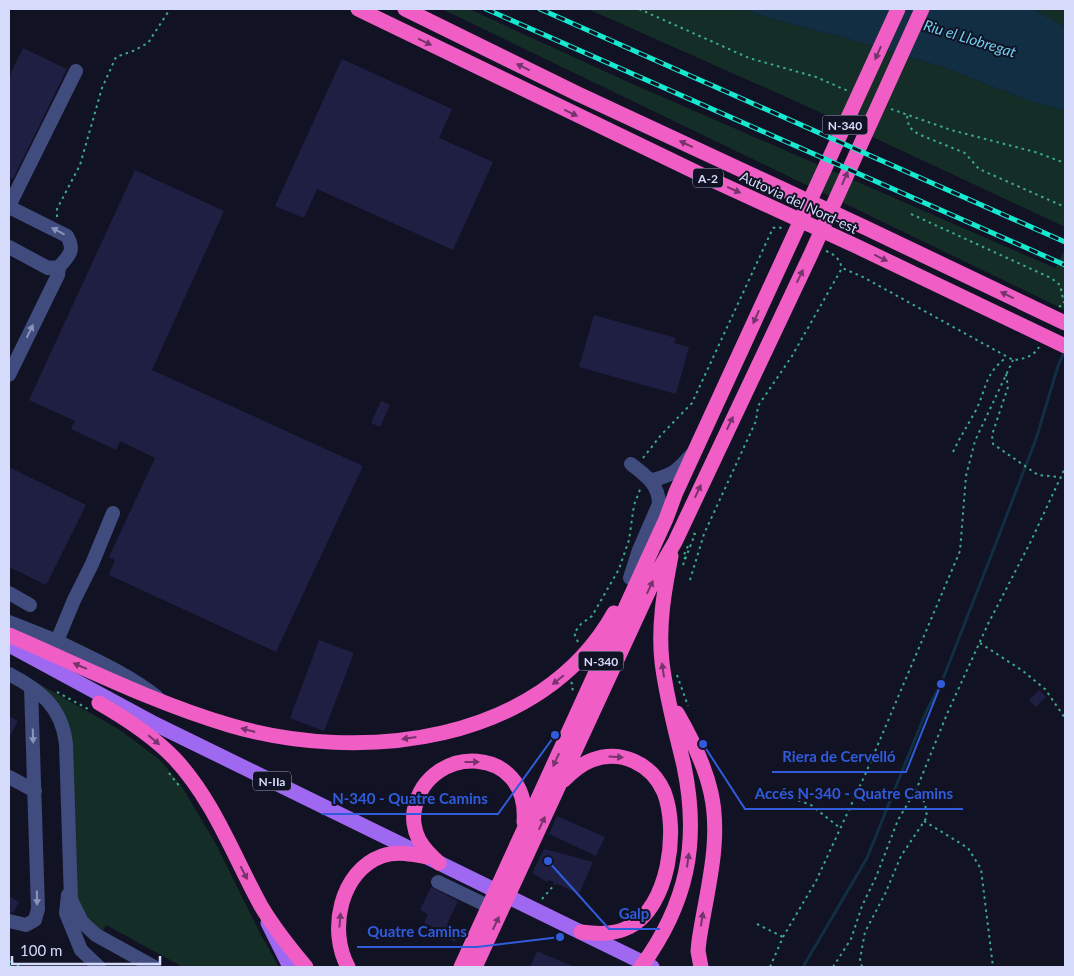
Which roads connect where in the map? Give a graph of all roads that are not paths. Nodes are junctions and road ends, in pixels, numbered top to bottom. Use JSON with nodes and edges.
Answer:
{"nodes":[{"id":1,"x":358,"y":9,"type":"edge"},
{"id":2,"x":405,"y":9,"type":"edge"},
{"id":3,"x":898,"y":9,"type":"edge"},
{"id":4,"x":922,"y":9,"type":"edge"},
{"id":5,"x":76,"y":71,"type":"dead end"},
{"id":6,"x":9,"y":206,"type":"edge"},
{"id":7,"x":9,"y":247,"type":"edge"},
{"id":8,"x":59,"y":267,"type":"junction"},
{"id":9,"x":1065,"y":323,"type":"edge"},
{"id":10,"x":1065,"y":346,"type":"edge"},
{"id":11,"x":9,"y":375,"type":"edge"},
{"id":12,"x":695,"y":451,"type":"junction"},
{"id":13,"x":631,"y":464,"type":"dead end"},
{"id":14,"x":649,"y":478,"type":"junction"},
{"id":15,"x":676,"y":492,"type":"junction"},
{"id":16,"x":113,"y":514,"type":"dead end"},
{"id":17,"x":674,"y":542,"type":"junction"},
{"id":18,"x":630,"y":578,"type":"junction"},
{"id":19,"x":9,"y":593,"type":"edge"},
{"id":20,"x":30,"y":605,"type":"dead end"},
{"id":21,"x":9,"y":622,"type":"edge"},
{"id":22,"x":9,"y":635,"type":"edge"},
{"id":23,"x":57,"y":641,"type":"junction"},
{"id":24,"x":9,"y":645,"type":"edge"},
{"id":25,"x":9,"y":655,"type":"edge"},
{"id":26,"x":9,"y":674,"type":"edge"},
{"id":27,"x":31,"y":687,"type":"junction"},
{"id":28,"x":667,"y":695,"type":"junction"},
{"id":29,"x":163,"y":702,"type":"junction"},
{"id":30,"x":96,"y":707,"type":"junction"},
{"id":31,"x":155,"y":724,"type":"junction"},
{"id":32,"x":9,"y":777,"type":"edge"},
{"id":33,"x":560,"y":784,"type":"junction"},
{"id":34,"x":35,"y":791,"type":"junction"},
{"id":35,"x":524,"y":829,"type":"junction"},
{"id":36,"x":433,"y":860,"type":"junction"},
{"id":37,"x":70,"y":882,"type":"junction"},
{"id":38,"x":438,"y":882,"type":"dead end"},
{"id":39,"x":488,"y":906,"type":"junction"},
{"id":40,"x":262,"y":907,"type":"junction"},
{"id":41,"x":9,"y":921,"type":"edge"},
{"id":42,"x":581,"y":932,"type":"junction"},
{"id":43,"x":109,"y":942,"type":"junction"},
{"id":44,"x":464,"y":965,"type":"edge"},
{"id":45,"x":98,"y":967,"type":"edge"},
{"id":46,"x":154,"y":967,"type":"edge"},
{"id":47,"x":290,"y":967,"type":"edge"},
{"id":48,"x":306,"y":967,"type":"edge"},
{"id":49,"x":348,"y":967,"type":"edge"},
{"id":50,"x":641,"y":967,"type":"edge"},
{"id":51,"x":652,"y":967,"type":"edge"},
{"id":52,"x":702,"y":967,"type":"edge"}],
"edges":[{"from":1,"to":10,"type":"highway","name":"Autovia del Nord-est","number":"A-2","one_way":true},
{"from":9,"to":2,"type":"highway","name":"Autovia del Nord-est","number":"A-2","one_way":true},
{"from":3,"to":12,"type":"highway","number":"N-340","one_way":true},
{"from":17,"to":4,"type":"highway","number":"N-340","one_way":true},
{"from":5,"to":6,"type":"street"},
{"from":8,"to":6,"type":"street","one_way":true},
{"from":7,"to":8,"type":"street"},
{"from":11,"to":8,"type":"street","one_way":true},
{"from":12,"to":14,"type":"street"},
{"from":12,"to":15,"type":"highway","number":"N-340"},
{"from":13,"to":14,"type":"street"},
{"from":14,"to":18,"type":"street"},
{"from":15,"to":18,"type":"highway"},
{"from":15,"to":35,"type":"highway","number":"N-340","one_way":true},
{"from":16,"to":23,"type":"street"},
{"from":28,"to":17,"type":"highway","one_way":true},
{"from":33,"to":17,"type":"highway","number":"N-340","one_way":true},
{"from":18,"to":29,"type":"highway","one_way":true},
{"from":19,"to":20,"type":"street"},
{"from":21,"to":23,"type":"street"},
{"from":29,"to":22,"type":"highway","one_way":true},
{"from":23,"to":29,"type":"street"},
{"from":24,"to":31,"type":"main road","number":"N-IIa"},
{"from":25,"to":30,"type":"main road","number":"N-IIa"},
{"from":26,"to":27,"type":"street"},
{"from":27,"to":34,"type":"street","one_way":true},
{"from":27,"to":37,"type":"street"},
{"from":50,"to":28,"type":"highway","one_way":true},
{"from":52,"to":28,"type":"highway","one_way":true},
{"from":30,"to":31,"type":"main road","number":"N-IIa"},
{"from":30,"to":40,"type":"highway","one_way":true},
{"from":31,"to":36,"type":"main road","number":"N-IIa"},
{"from":32,"to":34,"type":"street"},
{"from":33,"to":42,"type":"highway","one_way":true},
{"from":44,"to":33,"type":"highway","number":"N-340","one_way":true},
{"from":34,"to":41,"type":"street","one_way":true},
{"from":36,"to":35,"type":"highway","one_way":true},
{"from":35,"to":39,"type":"highway","number":"N-340"},
{"from":36,"to":42,"type":"main road","number":"N-IIa"},
{"from":49,"to":36,"type":"highway","one_way":true},
{"from":37,"to":43,"type":"street"},
{"from":37,"to":45,"type":"street"},
{"from":38,"to":39,"type":"street"},
{"from":39,"to":44,"type":"highway","number":"N-340"},
{"from":40,"to":47,"type":"main road"},
{"from":40,"to":48,"type":"highway"},
{"from":42,"to":51,"type":"main road","number":"N-IIa"},
{"from":43,"to":45,"type":"street"},
{"from":43,"to":46,"type":"street"}]}
